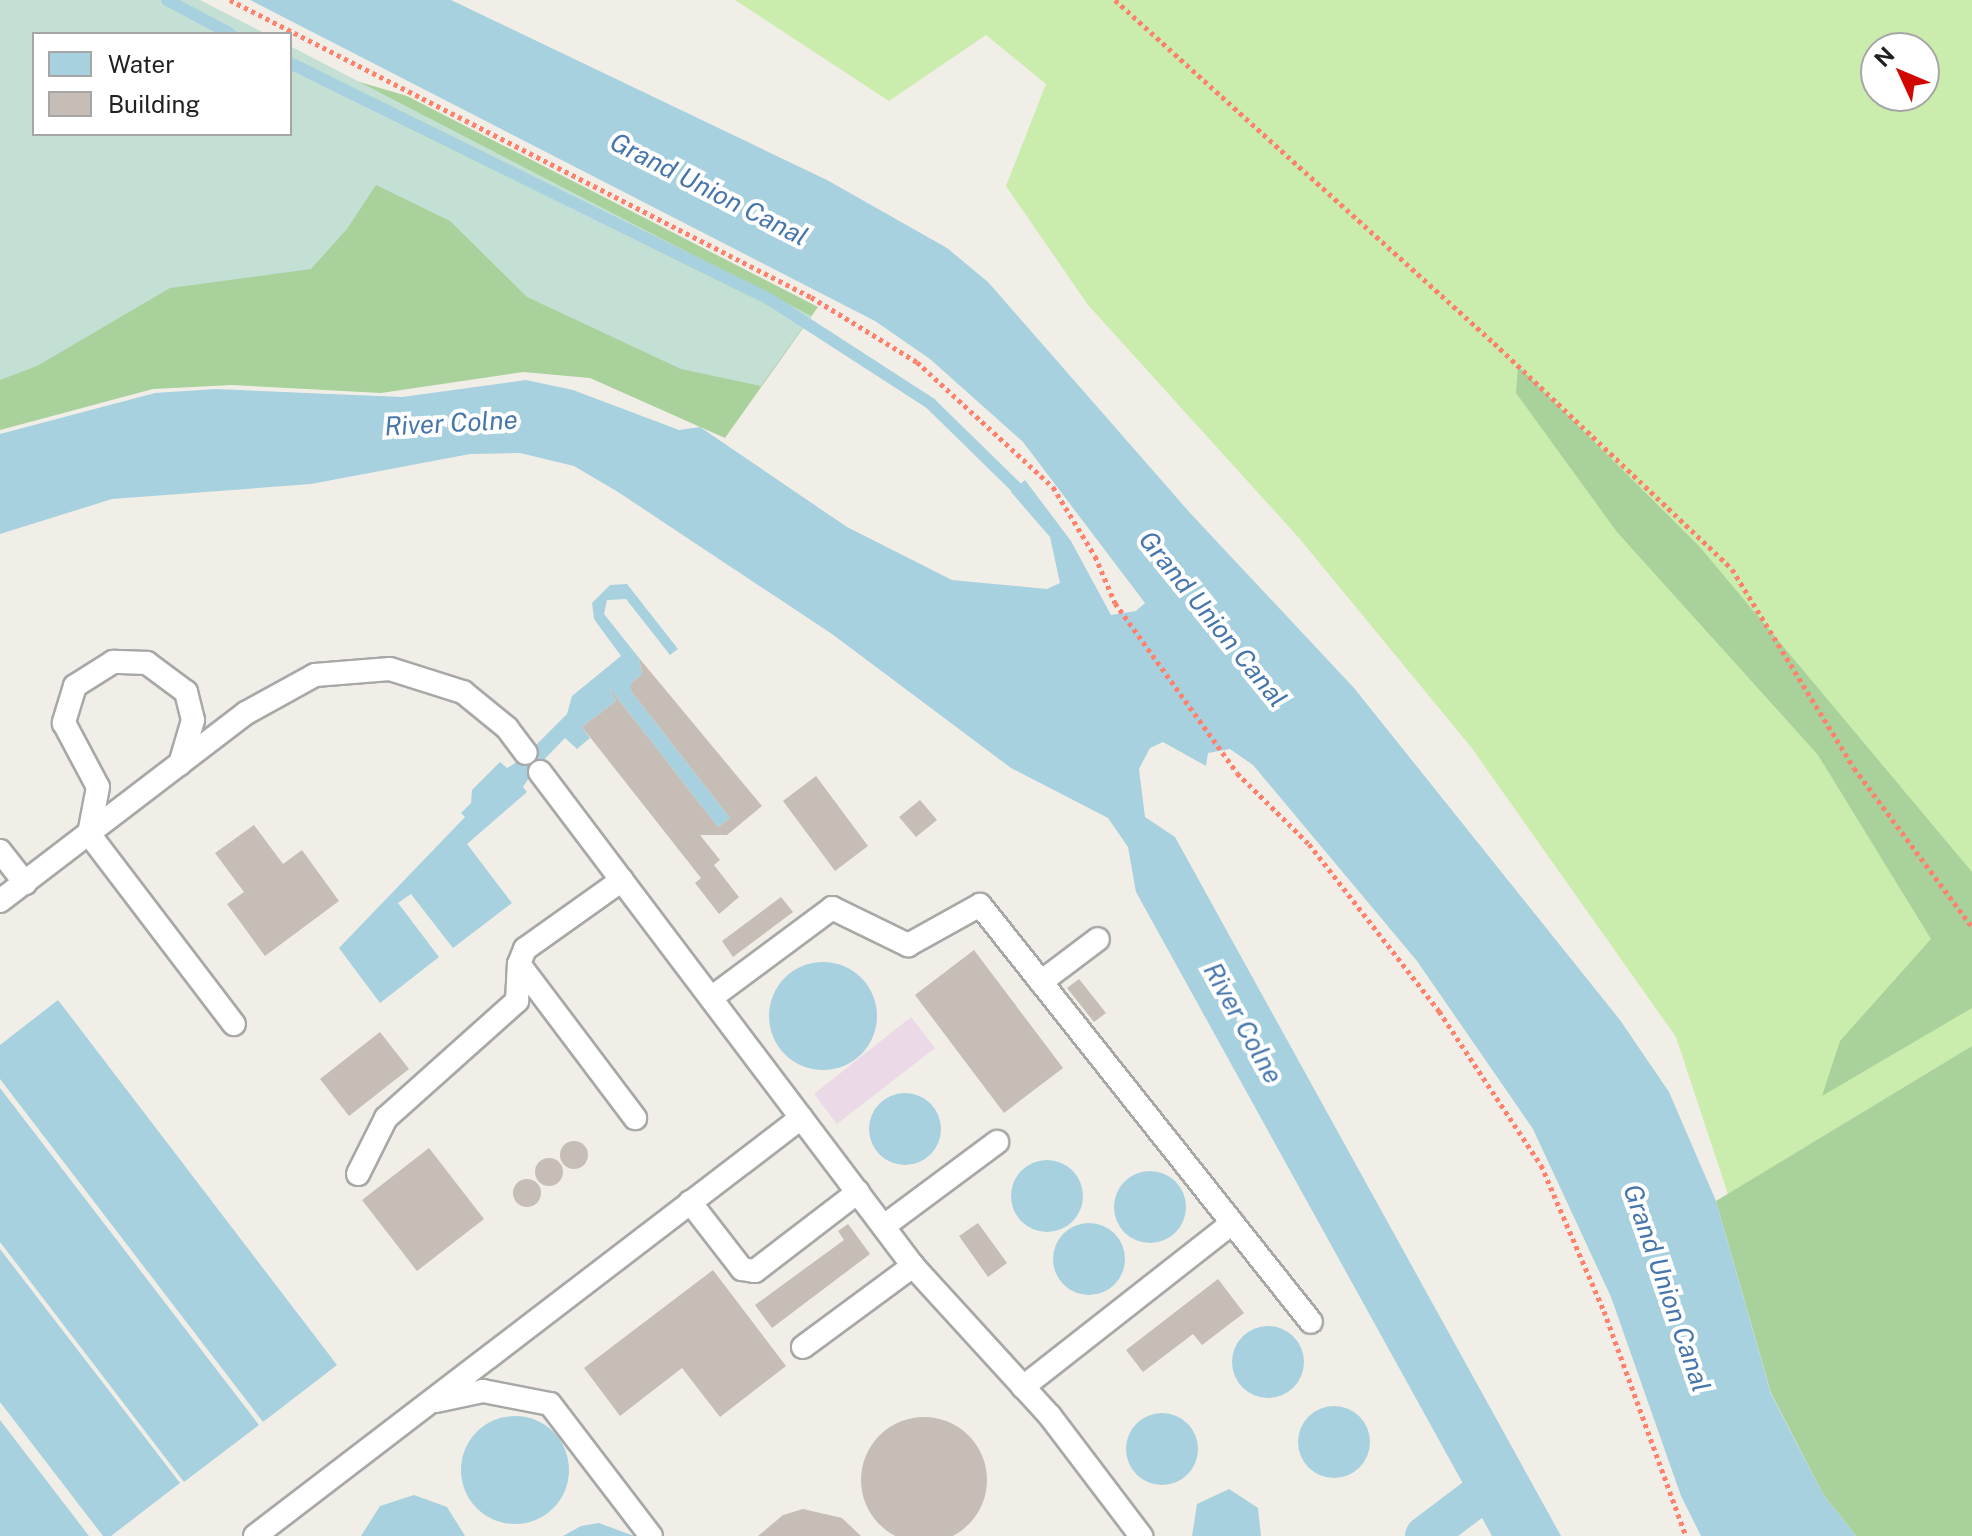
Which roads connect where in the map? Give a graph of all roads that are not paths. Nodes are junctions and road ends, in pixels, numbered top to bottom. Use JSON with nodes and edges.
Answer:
{"nodes":[{"id":1,"x":526,"y":753,"type":"dead end"},
{"id":2,"x":180,"y":764,"type":"junction"},
{"id":3,"x":540,"y":772,"type":"dead end"},
{"id":4,"x":89,"y":834,"type":"junction"},
{"id":5,"x":0,"y":851,"type":"edge"},
{"id":6,"x":622,"y":880,"type":"junction"},
{"id":7,"x":25,"y":883,"type":"junction"},
{"id":8,"x":0,"y":901,"type":"edge"},
{"id":9,"x":1098,"y":939,"type":"dead end"},
{"id":10,"x":519,"y":964,"type":"junction"},
{"id":11,"x":1041,"y":982,"type":"junction"},
{"id":12,"x":711,"y":998,"type":"junction"},
{"id":13,"x":234,"y":1024,"type":"dead end"},
{"id":14,"x":635,"y":1118,"type":"dead end"},
{"id":15,"x":801,"y":1118,"type":"junction"},
{"id":16,"x":997,"y":1142,"type":"dead end"},
{"id":17,"x":358,"y":1174,"type":"dead end"},
{"id":18,"x":858,"y":1192,"type":"junction"},
{"id":19,"x":690,"y":1202,"type":"junction"},
{"id":20,"x":1232,"y":1223,"type":"junction"},
{"id":21,"x":884,"y":1226,"type":"junction"},
{"id":22,"x":913,"y":1266,"type":"junction"},
{"id":23,"x":1311,"y":1322,"type":"dead end"},
{"id":24,"x":803,"y":1347,"type":"dead end"},
{"id":25,"x":1023,"y":1387,"type":"junction"},
{"id":26,"x":429,"y":1403,"type":"junction"},
{"id":27,"x":255,"y":1536,"type":"edge"},
{"id":28,"x":651,"y":1536,"type":"edge"},
{"id":29,"x":1141,"y":1536,"type":"edge"}],
"edges":[{"from":1,"to":2,"type":"lane"},
{"from":2,"to":4,"type":"lane"},
{"from":2,"to":4,"type":"lane"},
{"from":3,"to":6,"type":"lane"},
{"from":4,"to":7,"type":"lane"},
{"from":4,"to":13,"type":"lane"},
{"from":5,"to":7,"type":"lane"},
{"from":6,"to":10,"type":"lane"},
{"from":6,"to":12,"type":"lane"},
{"from":7,"to":8,"type":"lane"},
{"from":9,"to":11,"type":"lane"},
{"from":10,"to":14,"type":"lane"},
{"from":10,"to":17,"type":"lane"},
{"from":11,"to":12,"type":"lane"},
{"from":11,"to":20,"type":"lane"},
{"from":12,"to":15,"type":"lane"},
{"from":15,"to":18,"type":"lane"},
{"from":15,"to":19,"type":"lane"},
{"from":16,"to":21,"type":"lane"},
{"from":18,"to":19,"type":"lane"},
{"from":18,"to":21,"type":"lane"},
{"from":19,"to":26,"type":"lane"},
{"from":20,"to":23,"type":"lane"},
{"from":20,"to":25,"type":"lane"},
{"from":21,"to":22,"type":"lane"},
{"from":22,"to":24,"type":"lane"},
{"from":22,"to":25,"type":"lane"},
{"from":25,"to":29,"type":"lane"},
{"from":26,"to":27,"type":"lane"},
{"from":26,"to":28,"type":"lane"}]}
